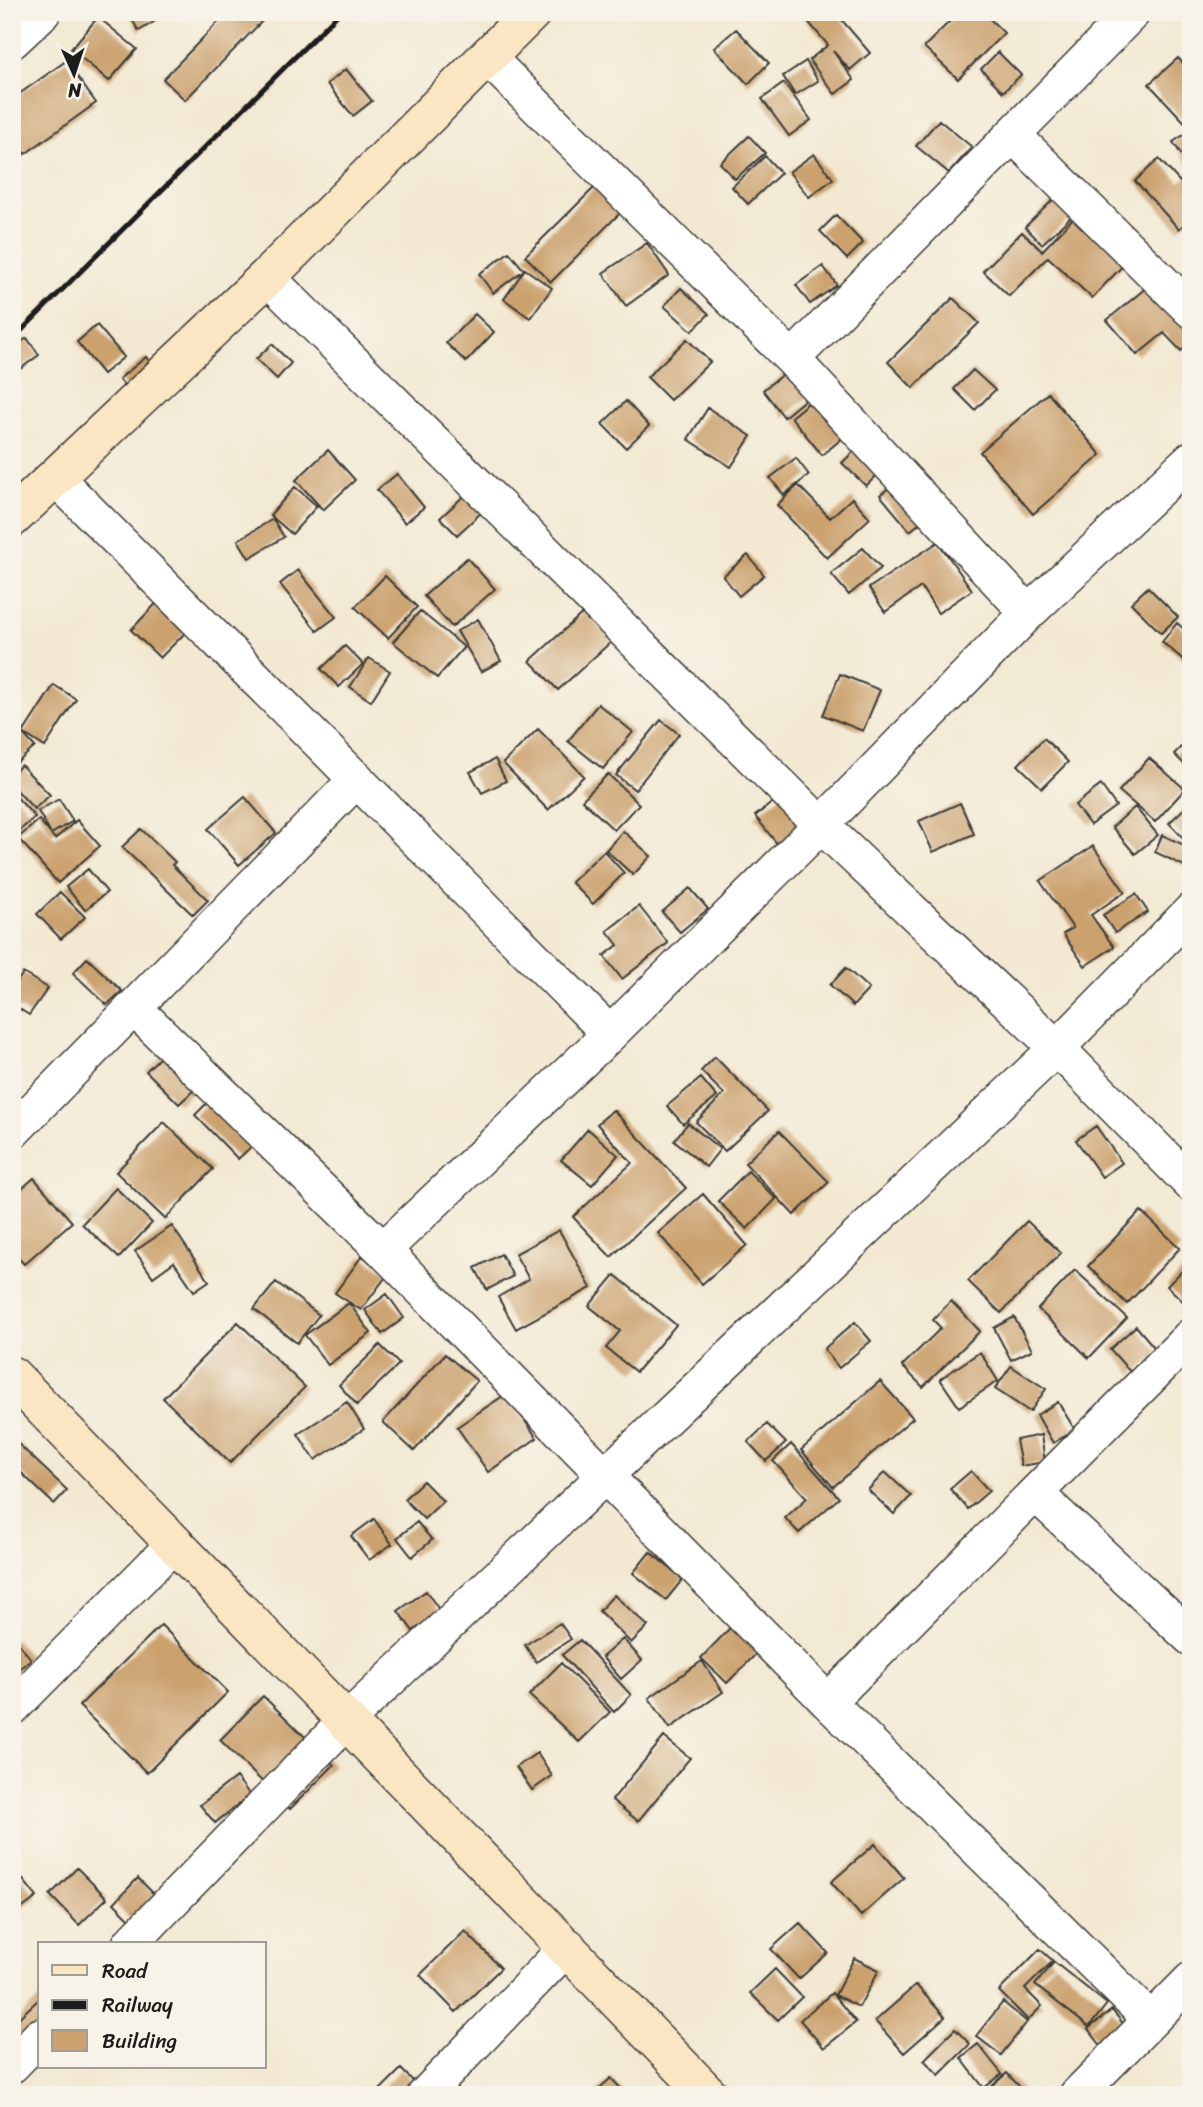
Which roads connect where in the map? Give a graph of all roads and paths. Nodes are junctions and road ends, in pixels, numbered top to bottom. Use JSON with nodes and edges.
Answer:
{"nodes":[{"id":1,"x":43,"y":12,"type":"edge"},
{"id":2,"x":532,"y":12,"type":"edge"},
{"id":3,"x":1133,"y":12,"type":"edge"},
{"id":4,"x":12,"y":41,"type":"edge"},
{"id":5,"x":487,"y":57,"type":"junction"},
{"id":6,"x":1013,"y":135,"type":"junction"},
{"id":7,"x":267,"y":277,"type":"junction"},
{"id":8,"x":1191,"y":310,"type":"edge"},
{"id":9,"x":792,"y":359,"type":"junction"},
{"id":10,"x":1191,"y":458,"type":"edge"},
{"id":11,"x":56,"y":478,"type":"junction"},
{"id":12,"x":12,"y":518,"type":"edge"},
{"id":13,"x":1028,"y":613,"type":"junction"},
{"id":14,"x":357,"y":779,"type":"junction"},
{"id":15,"x":821,"y":825,"type":"junction"},
{"id":16,"x":1191,"y":911,"type":"edge"},
{"id":17,"x":135,"y":1009,"type":"junction"},
{"id":18,"x":610,"y":1034,"type":"junction"},
{"id":19,"x":1057,"y":1048,"type":"junction"},
{"id":20,"x":12,"y":1132,"type":"edge"},
{"id":21,"x":1191,"y":1184,"type":"edge"},
{"id":22,"x":383,"y":1250,"type":"junction"},
{"id":23,"x":1191,"y":1336,"type":"edge"},
{"id":24,"x":12,"y":1376,"type":"edge"},
{"id":25,"x":604,"y":1477,"type":"junction"},
{"id":26,"x":1036,"y":1494,"type":"junction"},
{"id":27,"x":175,"y":1544,"type":"junction"},
{"id":28,"x":1191,"y":1638,"type":"edge"},
{"id":29,"x":828,"y":1702,"type":"junction"},
{"id":30,"x":12,"y":1708,"type":"edge"},
{"id":31,"x":347,"y":1720,"type":"junction"},
{"id":32,"x":132,"y":1942,"type":"edge"},
{"id":33,"x":568,"y":1946,"type":"junction"},
{"id":34,"x":1191,"y":1980,"type":"edge"},
{"id":35,"x":1151,"y":2020,"type":"junction"},
{"id":36,"x":38,"y":2038,"type":"edge"},
{"id":37,"x":12,"y":2065,"type":"edge"},
{"id":38,"x":425,"y":2095,"type":"edge"},
{"id":39,"x":709,"y":2095,"type":"edge"},
{"id":40,"x":1077,"y":2095,"type":"edge"}],
"edges":[{"from":1,"to":4,"type":"street"},
{"from":2,"to":5,"type":"street"},
{"from":3,"to":6,"type":"street"},
{"from":5,"to":7,"type":"street"},
{"from":5,"to":9,"type":"street"},
{"from":6,"to":8,"type":"street"},
{"from":6,"to":9,"type":"street"},
{"from":7,"to":11,"type":"street"},
{"from":7,"to":15,"type":"street"},
{"from":9,"to":13,"type":"street"},
{"from":10,"to":13,"type":"street"},
{"from":11,"to":12,"type":"street"},
{"from":11,"to":14,"type":"street"},
{"from":13,"to":15,"type":"street"},
{"from":14,"to":17,"type":"street"},
{"from":14,"to":18,"type":"street"},
{"from":15,"to":18,"type":"street"},
{"from":15,"to":19,"type":"street"},
{"from":16,"to":19,"type":"street"},
{"from":17,"to":20,"type":"street"},
{"from":17,"to":22,"type":"street"},
{"from":18,"to":22,"type":"street"},
{"from":19,"to":21,"type":"street"},
{"from":19,"to":25,"type":"street"},
{"from":22,"to":25,"type":"street"},
{"from":23,"to":26,"type":"street"},
{"from":24,"to":27,"type":"street"},
{"from":25,"to":29,"type":"street"},
{"from":25,"to":31,"type":"street"},
{"from":26,"to":28,"type":"street"},
{"from":26,"to":29,"type":"street"},
{"from":27,"to":30,"type":"street"},
{"from":27,"to":31,"type":"street"},
{"from":29,"to":35,"type":"street"},
{"from":31,"to":32,"type":"street"},
{"from":31,"to":33,"type":"street"},
{"from":33,"to":38,"type":"street"},
{"from":33,"to":39,"type":"street"},
{"from":34,"to":35,"type":"street"},
{"from":35,"to":40,"type":"street"},
{"from":36,"to":37,"type":"street"}]}
